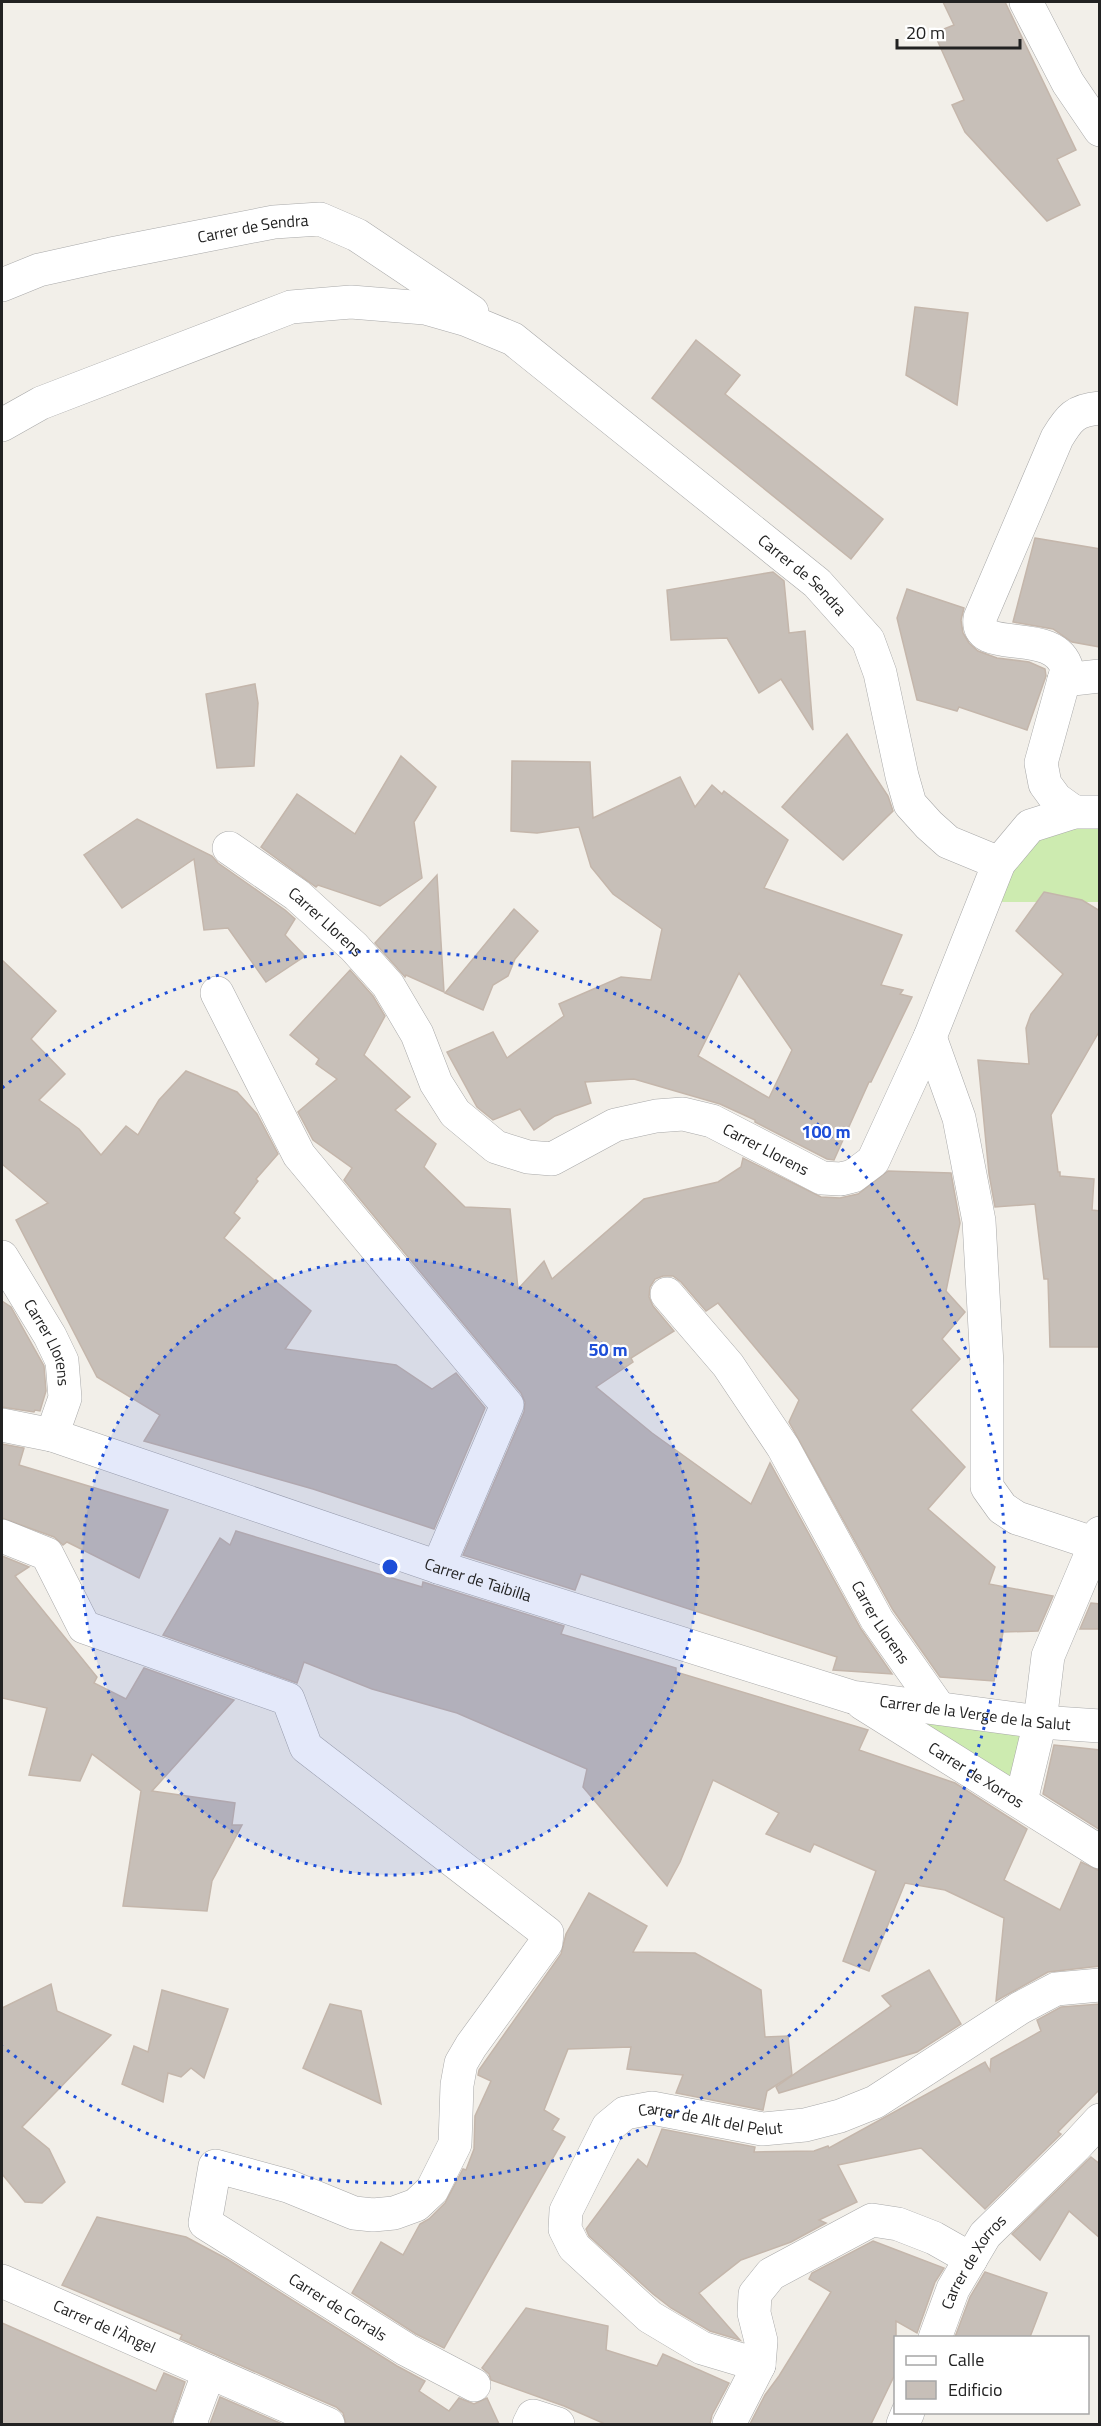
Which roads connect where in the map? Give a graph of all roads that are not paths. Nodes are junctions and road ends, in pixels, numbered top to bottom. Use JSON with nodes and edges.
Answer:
{"nodes":[{"id":1,"x":1026,"y":2,"type":"edge"},
{"id":2,"x":1100,"y":130,"type":"edge"},
{"id":3,"x":2,"y":285,"type":"edge"},
{"id":4,"x":513,"y":339,"type":"junction"},
{"id":5,"x":1100,"y":408,"type":"edge"},
{"id":6,"x":2,"y":425,"type":"edge"},
{"id":7,"x":1100,"y":676,"type":"edge"},
{"id":8,"x":1064,"y":680,"type":"junction"},
{"id":9,"x":1087,"y":812,"type":"edge"},
{"id":10,"x":229,"y":848,"type":"dead end"},
{"id":11,"x":999,"y":863,"type":"junction"},
{"id":12,"x":217,"y":993,"type":"dead end"},
{"id":13,"x":930,"y":1037,"type":"junction"},
{"id":14,"x":2,"y":1257,"type":"edge"},
{"id":15,"x":667,"y":1294,"type":"dead end"},
{"id":16,"x":2,"y":1425,"type":"edge"},
{"id":17,"x":52,"y":1436,"type":"junction"},
{"id":18,"x":2,"y":1536,"type":"edge"},
{"id":19,"x":1098,"y":1538,"type":"edge"},
{"id":20,"x":438,"y":1567,"type":"junction"},
{"id":21,"x":852,"y":1697,"type":"junction"},
{"id":22,"x":939,"y":1708,"type":"junction"},
{"id":23,"x":1040,"y":1722,"type":"junction"},
{"id":24,"x":1100,"y":1726,"type":"edge"},
{"id":25,"x":1021,"y":1801,"type":"junction"},
{"id":26,"x":1100,"y":1852,"type":"edge"},
{"id":27,"x":1100,"y":1985,"type":"edge"},
{"id":28,"x":1100,"y":2120,"type":"edge"},
{"id":29,"x":971,"y":2259,"type":"junction"},
{"id":30,"x":2,"y":2281,"type":"edge"},
{"id":31,"x":935,"y":2336,"type":"edge"},
{"id":32,"x":759,"y":2365,"type":"junction"},
{"id":33,"x":209,"y":2372,"type":"junction"},
{"id":34,"x":474,"y":2385,"type":"dead end"},
{"id":35,"x":192,"y":2424,"type":"edge"},
{"id":36,"x":328,"y":2424,"type":"edge"},
{"id":37,"x":729,"y":2424,"type":"edge"}],
"edges":[{"from":1,"to":2,"type":"street"},
{"from":3,"to":4,"type":"street","name":"Carrer de Sendra"},
{"from":4,"to":6,"type":"street","name":"Carrer de Sendra"},
{"from":4,"to":11,"type":"street","name":"Carrer de Sendra"},
{"from":5,"to":8,"type":"street"},
{"from":7,"to":8,"type":"street"},
{"from":8,"to":9,"type":"street"},
{"from":9,"to":11,"type":"street"},
{"from":10,"to":13,"type":"street","name":"Carrer Llorens"},
{"from":11,"to":13,"type":"street"},
{"from":12,"to":20,"type":"street"},
{"from":13,"to":19,"type":"street"},
{"from":14,"to":17,"type":"street","name":"Carrer Llorens"},
{"from":15,"to":22,"type":"street","name":"Carrer Llorens"},
{"from":16,"to":17,"type":"street","name":"Carrer de Taibilla"},
{"from":17,"to":20,"type":"street","name":"Carrer de Taibilla"},
{"from":18,"to":34,"type":"street","name":"Carrer de Corrals"},
{"from":19,"to":23,"type":"street"},
{"from":20,"to":21,"type":"street","name":"Carrer de Taibilla"},
{"from":21,"to":22,"type":"street","name":"Carrer de la Verge de la Salut"},
{"from":21,"to":25,"type":"street","name":"Carrer de Xorros"},
{"from":22,"to":23,"type":"street","name":"Carrer de la Verge de la Salut"},
{"from":23,"to":24,"type":"street","name":"Carrer de la Verge de la Salut"},
{"from":23,"to":25,"type":"street"},
{"from":25,"to":26,"type":"street","name":"Carrer de Xorros"},
{"from":27,"to":32,"type":"street","name":"Carrer de Alt del Pelut"},
{"from":28,"to":29,"type":"street","name":"Carrer de Xorros"},
{"from":29,"to":31,"type":"street","name":"Carrer de Xorros"},
{"from":29,"to":32,"type":"street"},
{"from":30,"to":33,"type":"street","name":"Carrer de l'Àngel"},
{"from":32,"to":37,"type":"street"},
{"from":33,"to":35,"type":"street"},
{"from":33,"to":36,"type":"street","name":"Carrer de l'Àngel"}]}
